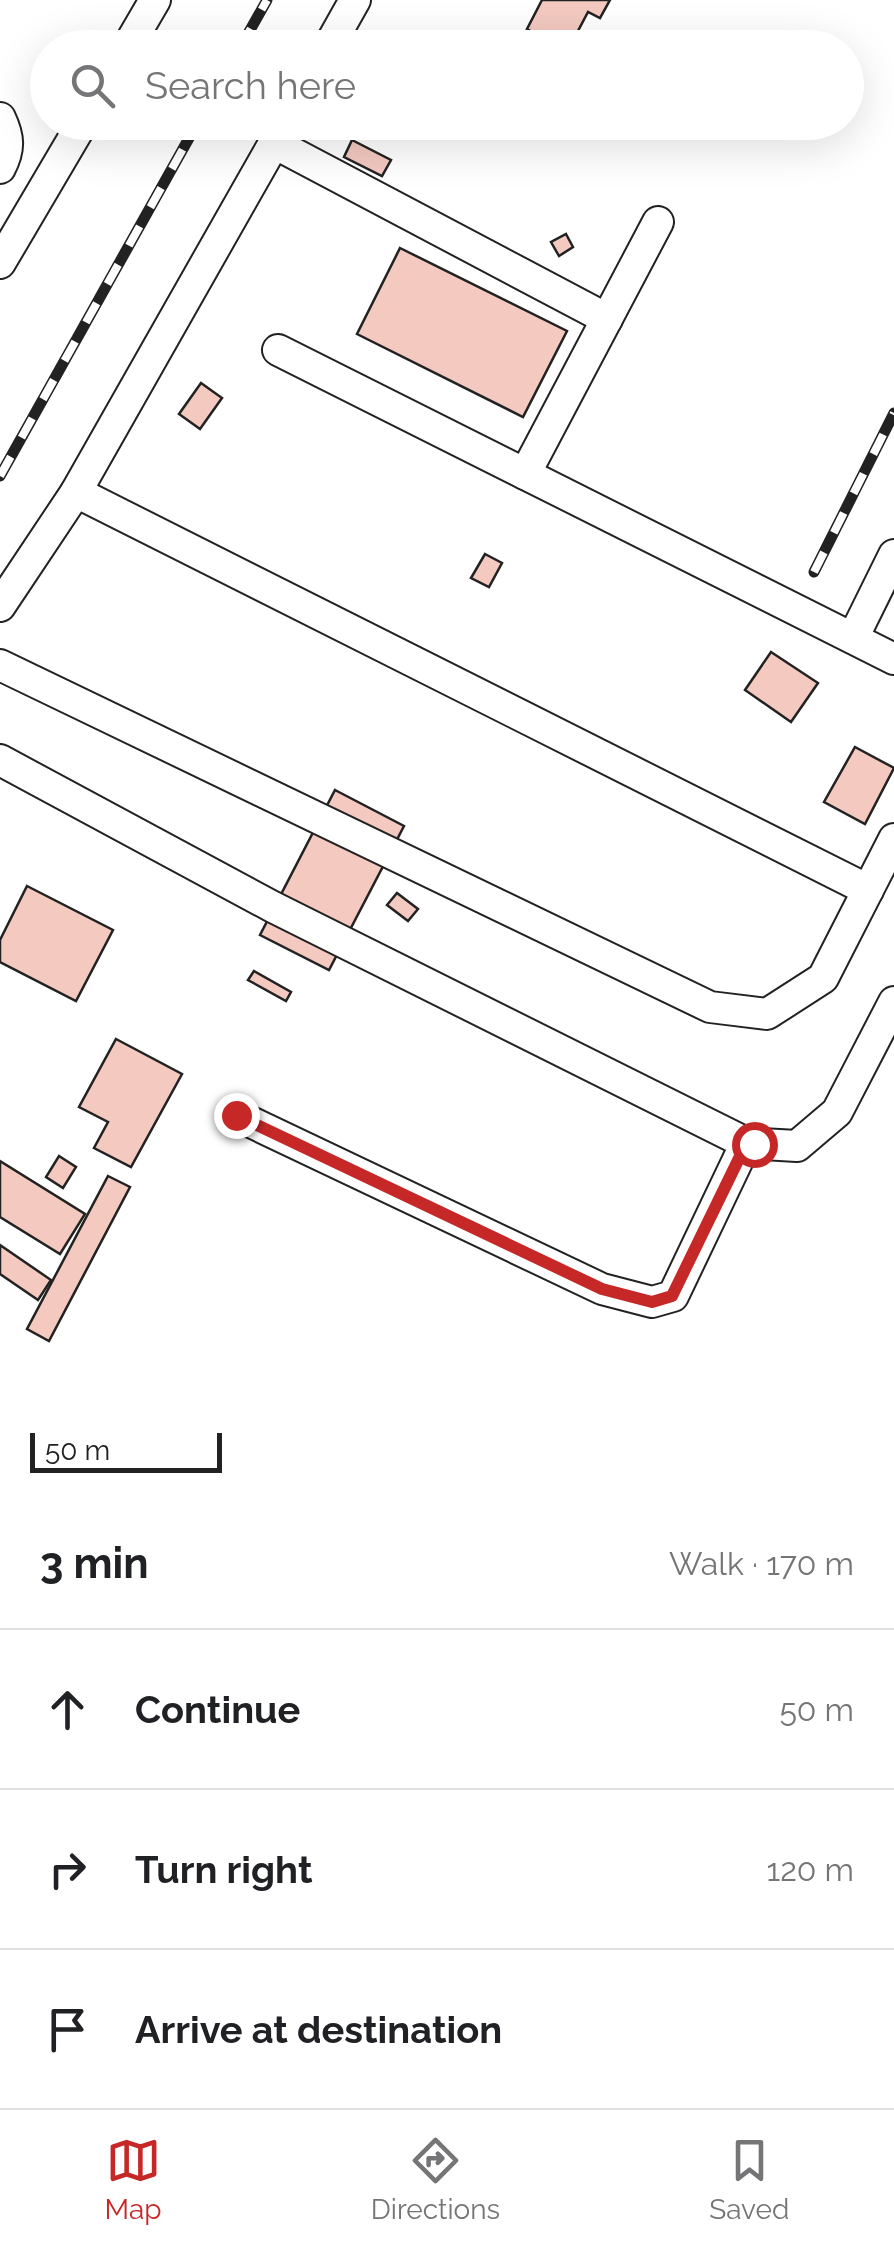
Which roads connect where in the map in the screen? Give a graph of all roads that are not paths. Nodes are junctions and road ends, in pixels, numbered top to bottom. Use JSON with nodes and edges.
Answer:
{"nodes":[{"id":1,"x":156,"y":0,"type":"edge"},
{"id":2,"x":355,"y":0,"type":"edge"},
{"id":3,"x":138,"y":30,"type":"edge"},
{"id":4,"x":338,"y":30,"type":"edge"},
{"id":5,"x":0,"y":118,"type":"edge"},
{"id":6,"x":72,"y":140,"type":"edge"},
{"id":7,"x":276,"y":140,"type":"edge"},
{"id":8,"x":292,"y":140,"type":"edge"},
{"id":9,"x":0,"y":168,"type":"edge"},
{"id":10,"x":658,"y":222,"type":"dead end"},
{"id":11,"x":0,"y":264,"type":"edge"},
{"id":12,"x":607,"y":319,"type":"junction"},
{"id":13,"x":278,"y":350,"type":"dead end"},
{"id":14,"x":526,"y":474,"type":"junction"},
{"id":15,"x":76,"y":492,"type":"junction"},
{"id":16,"x":894,"y":555,"type":"edge"},
{"id":17,"x":0,"y":606,"type":"edge"},
{"id":18,"x":852,"y":638,"type":"junction"},
{"id":19,"x":894,"y":659,"type":"edge"},
{"id":20,"x":0,"y":665,"type":"edge"},
{"id":21,"x":0,"y":760,"type":"edge"},
{"id":22,"x":894,"y":839,"type":"edge"},
{"id":23,"x":868,"y":890,"type":"junction"},
{"id":24,"x":894,"y":1002,"type":"edge"},
{"id":25,"x":236,"y":1115,"type":"dead end"},
{"id":26,"x":746,"y":1144,"type":"junction"}],
"edges":[{"from":1,"to":3,"type":"lane"},
{"from":2,"to":4,"type":"lane"},
{"from":5,"to":9,"type":"lane"},
{"from":6,"to":11,"type":"lane"},
{"from":7,"to":15,"type":"lane"},
{"from":8,"to":12,"type":"lane"},
{"from":10,"to":12,"type":"lane"},
{"from":12,"to":14,"type":"lane"},
{"from":13,"to":14,"type":"lane"},
{"from":14,"to":18,"type":"lane"},
{"from":15,"to":17,"type":"lane"},
{"from":15,"to":23,"type":"lane"},
{"from":16,"to":18,"type":"lane"},
{"from":18,"to":19,"type":"lane"},
{"from":20,"to":23,"type":"lane"},
{"from":21,"to":26,"type":"lane"},
{"from":22,"to":23,"type":"lane"},
{"from":24,"to":26,"type":"lane"},
{"from":25,"to":26,"type":"lane"}]}
